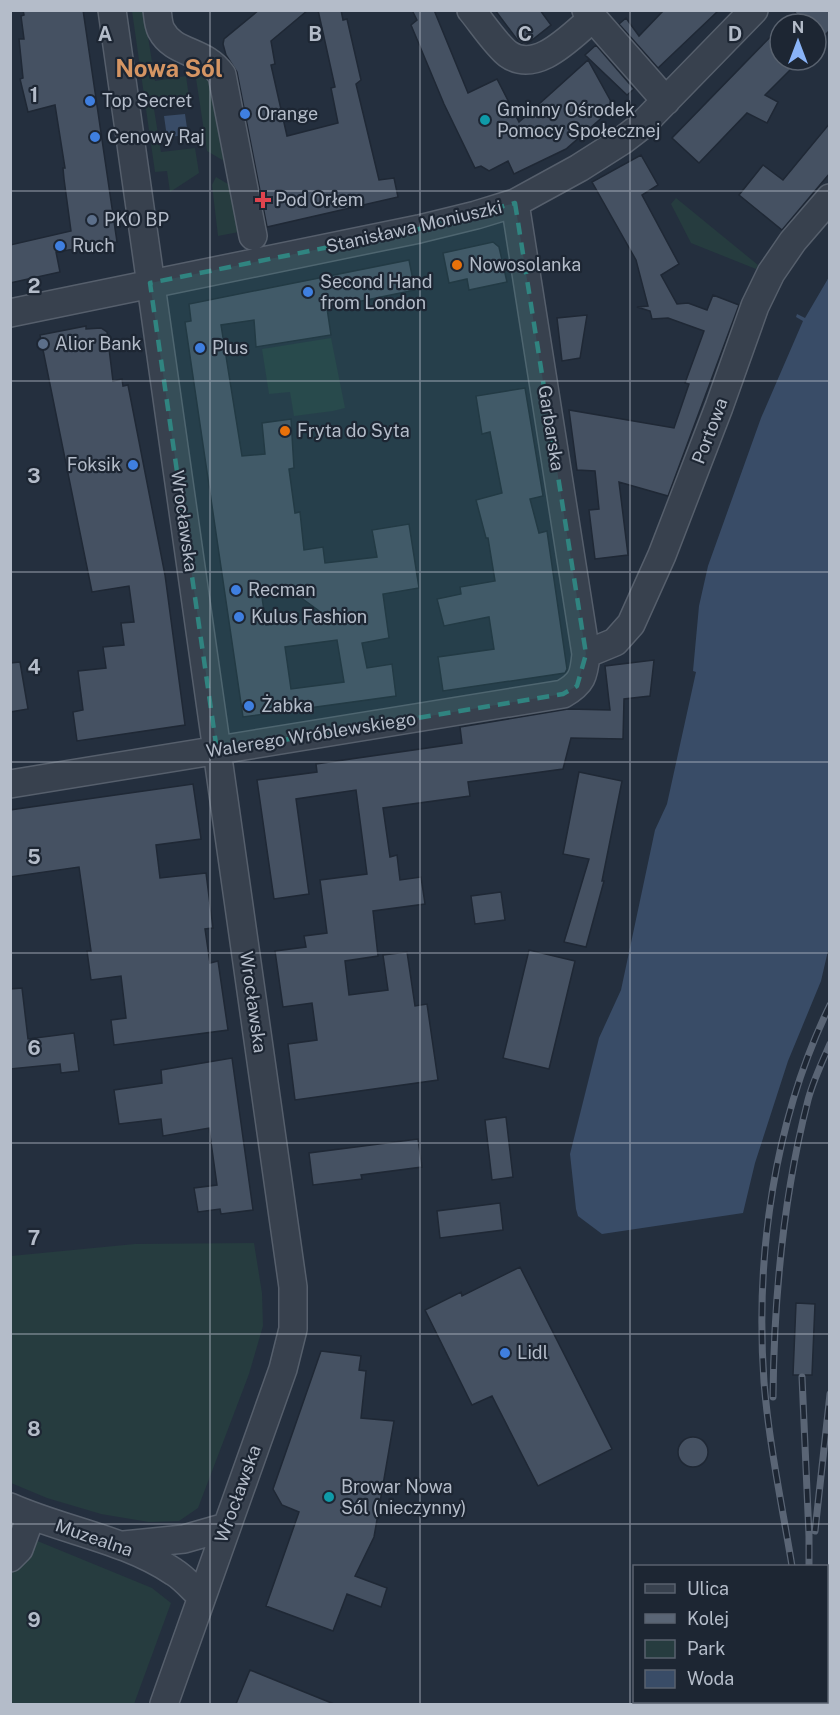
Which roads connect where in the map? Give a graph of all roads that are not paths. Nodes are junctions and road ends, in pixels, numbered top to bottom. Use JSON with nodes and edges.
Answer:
{"nodes":[{"id":1,"x":112,"y":10,"type":"edge"},
{"id":2,"x":157,"y":10,"type":"edge"},
{"id":3,"x":471,"y":10,"type":"edge"},
{"id":4,"x":754,"y":10,"type":"edge"},
{"id":5,"x":590,"y":14,"type":"edge"},
{"id":6,"x":666,"y":101,"type":"junction"},
{"id":7,"x":830,"y":198,"type":"edge"},
{"id":8,"x":515,"y":203,"type":"junction"},
{"id":9,"x":253,"y":236,"type":"dead end"},
{"id":10,"x":150,"y":283,"type":"junction"},
{"id":11,"x":10,"y":313,"type":"edge"},
{"id":12,"x":586,"y":654,"type":"junction"},
{"id":13,"x":217,"y":751,"type":"junction"},
{"id":14,"x":10,"y":784,"type":"edge"},
{"id":15,"x":21,"y":1512,"type":"edge"},
{"id":16,"x":226,"y":1527,"type":"junction"},
{"id":17,"x":124,"y":1545,"type":"junction"},
{"id":18,"x":10,"y":1558,"type":"edge"},
{"id":19,"x":202,"y":1597,"type":"junction"},
{"id":20,"x":164,"y":1704,"type":"edge"}],
"edges":[{"from":1,"to":10,"type":"street","name":"Wrocławska"},
{"from":2,"to":9,"type":"street"},
{"from":3,"to":5,"type":"street"},
{"from":4,"to":6,"type":"street","name":"Stanisława Moniuszki"},
{"from":5,"to":6,"type":"street"},
{"from":6,"to":8,"type":"street","name":"Stanisława Moniuszki"},
{"from":7,"to":12,"type":"street","name":"Portowa"},
{"from":8,"to":10,"type":"street","name":"Stanisława Moniuszki"},
{"from":8,"to":12,"type":"street","name":"Garbarska"},
{"from":10,"to":11,"type":"street","name":"Stanisława Moniuszki"},
{"from":10,"to":13,"type":"street","name":"Wrocławska"},
{"from":12,"to":13,"type":"street","name":"Walerego Wróblewskiego"},
{"from":13,"to":14,"type":"street","name":"Walerego Wróblewskiego"},
{"from":13,"to":16,"type":"street","name":"Wrocławska"},
{"from":15,"to":17,"type":"street","name":"Muzealna"},
{"from":15,"to":18,"type":"street"},
{"from":16,"to":17,"type":"street"},
{"from":16,"to":19,"type":"street","name":"Wrocławska"},
{"from":17,"to":19,"type":"street","name":"Muzealna"},
{"from":19,"to":20,"type":"street","name":"Wrocławska"}]}
